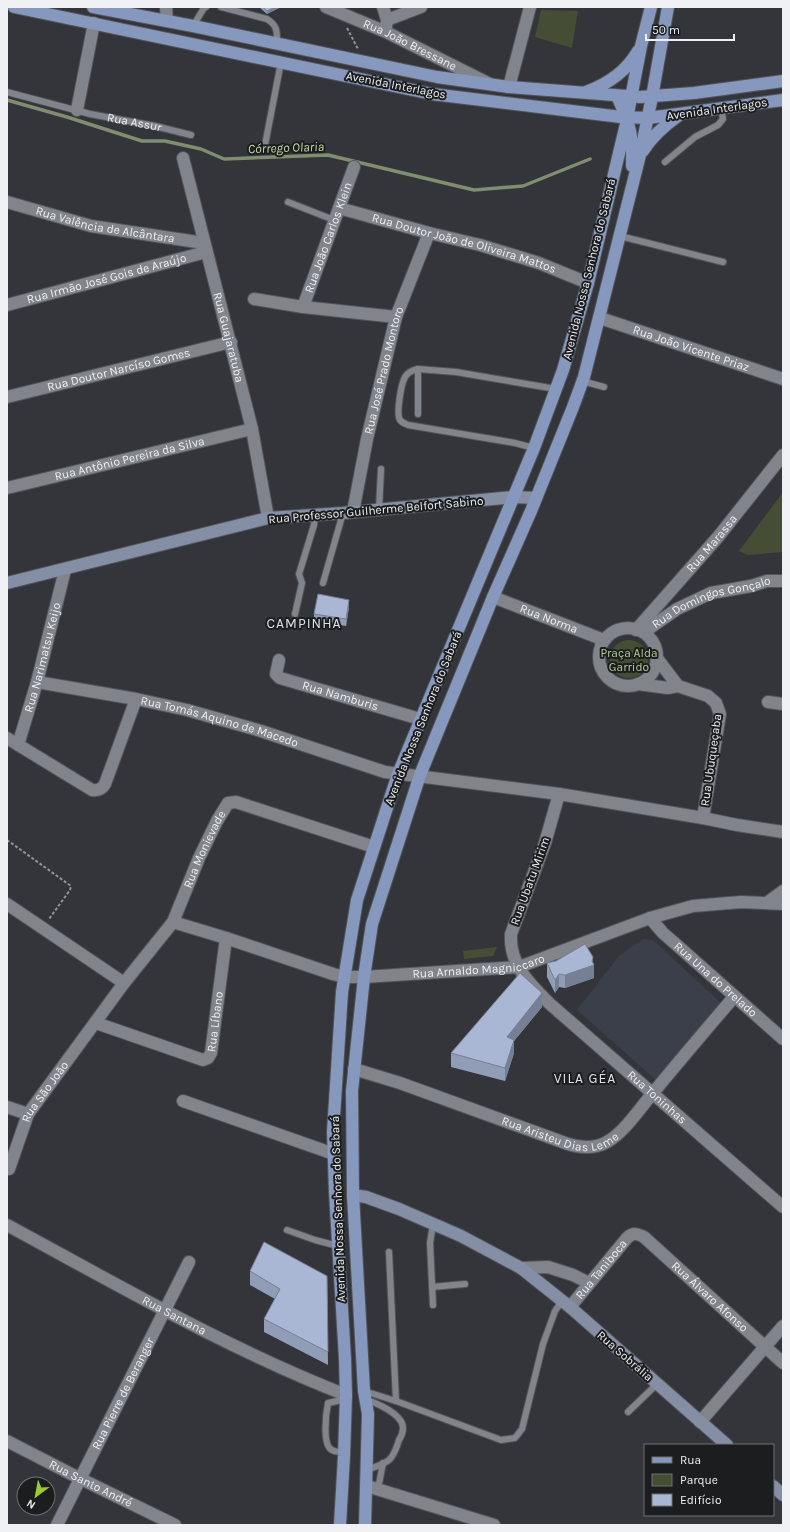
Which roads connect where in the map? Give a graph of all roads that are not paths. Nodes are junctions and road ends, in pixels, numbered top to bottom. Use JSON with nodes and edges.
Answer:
{"nodes":[{"id":1,"x":14,"y":7,"type":"edge"},
{"id":2,"x":93,"y":7,"type":"edge"},
{"id":3,"x":166,"y":7,"type":"edge"},
{"id":4,"x":221,"y":7,"type":"edge"},
{"id":5,"x":383,"y":7,"type":"edge"},
{"id":6,"x":421,"y":7,"type":"edge"},
{"id":7,"x":530,"y":7,"type":"edge"},
{"id":8,"x":651,"y":7,"type":"edge"},
{"id":9,"x":668,"y":7,"type":"edge"},
{"id":10,"x":205,"y":8,"type":"edge"},
{"id":11,"x":332,"y":9,"type":"edge"},
{"id":12,"x":387,"y":20,"type":"junction"},
{"id":13,"x":167,"y":21,"type":"junction"},
{"id":14,"x":94,"y":23,"type":"junction"},
{"id":15,"x":193,"y":26,"type":"junction"},
{"id":16,"x":386,"y":32,"type":"junction"},
{"id":17,"x":278,"y":44,"type":"junction"},
{"id":18,"x":641,"y":46,"type":"junction"},
{"id":19,"x":281,"y":62,"type":"junction"},
{"id":20,"x":783,"y":81,"type":"edge"},
{"id":21,"x":492,"y":84,"type":"junction"},
{"id":22,"x":509,"y":87,"type":"junction"},
{"id":23,"x":7,"y":92,"type":"edge"},
{"id":24,"x":583,"y":93,"type":"junction"},
{"id":25,"x":617,"y":96,"type":"junction"},
{"id":26,"x":641,"y":97,"type":"junction"},
{"id":27,"x":783,"y":100,"type":"edge"},
{"id":28,"x":722,"y":108,"type":"junction"},
{"id":29,"x":77,"y":110,"type":"junction"},
{"id":30,"x":682,"y":114,"type":"junction"},
{"id":31,"x":627,"y":118,"type":"junction"},
{"id":32,"x":648,"y":118,"type":"junction"},
{"id":33,"x":191,"y":135,"type":"dead end"},
{"id":34,"x":265,"y":145,"type":"dead end"},
{"id":35,"x":640,"y":155,"type":"junction"},
{"id":36,"x":183,"y":158,"type":"dead end"},
{"id":37,"x":665,"y":162,"type":"dead end"},
{"id":38,"x":354,"y":167,"type":"dead end"},
{"id":39,"x":632,"y":189,"type":"junction"},
{"id":40,"x":7,"y":202,"type":"edge"},
{"id":41,"x":288,"y":202,"type":"dead end"},
{"id":42,"x":339,"y":208,"type":"junction"},
{"id":43,"x":334,"y":220,"type":"junction"},
{"id":44,"x":429,"y":233,"type":"junction"},
{"id":45,"x":620,"y":236,"type":"junction"},
{"id":46,"x":205,"y":248,"type":"junction"},
{"id":47,"x":723,"y":262,"type":"dead end"},
{"id":48,"x":588,"y":283,"type":"junction"},
{"id":49,"x":254,"y":299,"type":"dead end"},
{"id":50,"x":7,"y":305,"type":"edge"},
{"id":51,"x":303,"y":307,"type":"junction"},
{"id":52,"x":396,"y":317,"type":"junction"},
{"id":53,"x":600,"y":318,"type":"junction"},
{"id":54,"x":231,"y":342,"type":"junction"},
{"id":55,"x":418,"y":369,"type":"junction"},
{"id":56,"x":783,"y":379,"type":"edge"},
{"id":57,"x":582,"y":381,"type":"junction"},
{"id":58,"x":604,"y":387,"type":"dead end"},
{"id":59,"x":556,"y":389,"type":"junction"},
{"id":60,"x":7,"y":397,"type":"edge"},
{"id":61,"x":418,"y":414,"type":"dead end"},
{"id":62,"x":252,"y":429,"type":"junction"},
{"id":63,"x":534,"y":448,"type":"junction"},
{"id":64,"x":783,"y":455,"type":"edge"},
{"id":65,"x":381,"y":469,"type":"dead end"},
{"id":66,"x":7,"y":488,"type":"edge"},
{"id":67,"x":514,"y":497,"type":"junction"},
{"id":68,"x":536,"y":498,"type":"junction"},
{"id":69,"x":379,"y":510,"type":"junction"},
{"id":70,"x":348,"y":512,"type":"junction"},
{"id":71,"x":315,"y":515,"type":"junction"},
{"id":72,"x":268,"y":518,"type":"junction"},
{"id":73,"x":65,"y":570,"type":"junction"},
{"id":74,"x":783,"y":582,"type":"edge"},
{"id":75,"x":7,"y":583,"type":"edge"},
{"id":76,"x":323,"y":583,"type":"dead end"},
{"id":77,"x":493,"y":597,"type":"junction"},
{"id":78,"x":295,"y":614,"type":"dead end"},
{"id":79,"x":640,"y":631,"type":"junction"},
{"id":80,"x":604,"y":640,"type":"junction"},
{"id":81,"x":656,"y":657,"type":"junction"},
{"id":82,"x":279,"y":660,"type":"dead end"},
{"id":83,"x":38,"y":682,"type":"junction"},
{"id":84,"x":638,"y":684,"type":"junction"},
{"id":85,"x":678,"y":686,"type":"junction"},
{"id":86,"x":136,"y":699,"type":"junction"},
{"id":87,"x":768,"y":702,"type":"dead end"},
{"id":88,"x":783,"y":704,"type":"edge"},
{"id":89,"x":420,"y":719,"type":"junction"},
{"id":90,"x":7,"y":738,"type":"edge"},
{"id":91,"x":18,"y":745,"type":"junction"},
{"id":92,"x":398,"y":774,"type":"junction"},
{"id":93,"x":420,"y":776,"type":"junction"},
{"id":94,"x":559,"y":794,"type":"junction"},
{"id":95,"x":703,"y":818,"type":"junction"},
{"id":96,"x":783,"y":832,"type":"edge"},
{"id":97,"x":374,"y":847,"type":"junction"},
{"id":98,"x":783,"y":891,"type":"edge"},
{"id":99,"x":768,"y":902,"type":"junction"},
{"id":100,"x":7,"y":904,"type":"edge"},
{"id":101,"x":783,"y":904,"type":"edge"},
{"id":102,"x":650,"y":918,"type":"junction"},
{"id":103,"x":173,"y":922,"type":"junction"},
{"id":104,"x":226,"y":938,"type":"junction"},
{"id":105,"x":518,"y":968,"type":"junction"},
{"id":106,"x":344,"y":977,"type":"junction"},
{"id":107,"x":364,"y":977,"type":"junction"},
{"id":108,"x":124,"y":983,"type":"junction"},
{"id":109,"x":734,"y":998,"type":"junction"},
{"id":110,"x":96,"y":1023,"type":"junction"},
{"id":111,"x":783,"y":1039,"type":"edge"},
{"id":112,"x":354,"y":1069,"type":"junction"},
{"id":113,"x":652,"y":1094,"type":"junction"},
{"id":114,"x":183,"y":1101,"type":"dead end"},
{"id":115,"x":7,"y":1107,"type":"edge"},
{"id":116,"x":28,"y":1114,"type":"junction"},
{"id":117,"x":334,"y":1154,"type":"junction"},
{"id":118,"x":9,"y":1169,"type":"dead end"},
{"id":119,"x":353,"y":1195,"type":"junction"},
{"id":120,"x":783,"y":1207,"type":"edge"},
{"id":121,"x":433,"y":1224,"type":"junction"},
{"id":122,"x":7,"y":1225,"type":"edge"},
{"id":123,"x":287,"y":1230,"type":"dead end"},
{"id":124,"x":634,"y":1234,"type":"joint"},
{"id":125,"x":338,"y":1246,"type":"junction"},
{"id":126,"x":389,"y":1252,"type":"dead end"},
{"id":127,"x":189,"y":1262,"type":"dead end"},
{"id":128,"x":521,"y":1268,"type":"junction"},
{"id":129,"x":589,"y":1283,"type":"junction"},
{"id":130,"x":465,"y":1284,"type":"dead end"},
{"id":131,"x":432,"y":1286,"type":"junction"},
{"id":132,"x":566,"y":1304,"type":"junction"},
{"id":133,"x":433,"y":1305,"type":"dead end"},
{"id":134,"x":164,"y":1310,"type":"junction"},
{"id":135,"x":783,"y":1326,"type":"edge"},
{"id":136,"x":764,"y":1346,"type":"junction"},
{"id":137,"x":783,"y":1363,"type":"edge"},
{"id":138,"x":657,"y":1384,"type":"junction"},
{"id":139,"x":332,"y":1390,"type":"junction"},
{"id":140,"x":364,"y":1395,"type":"junction"},
{"id":141,"x":346,"y":1397,"type":"junction"},
{"id":142,"x":396,"y":1401,"type":"junction"},
{"id":143,"x":328,"y":1403,"type":"junction"},
{"id":144,"x":628,"y":1412,"type":"dead end"},
{"id":145,"x":368,"y":1414,"type":"junction"},
{"id":146,"x":700,"y":1422,"type":"junction"},
{"id":147,"x":7,"y":1441,"type":"edge"},
{"id":148,"x":725,"y":1444,"type":"edge"},
{"id":149,"x":344,"y":1453,"type":"junction"},
{"id":150,"x":383,"y":1464,"type":"junction"},
{"id":151,"x":367,"y":1470,"type":"junction"},
{"id":152,"x":81,"y":1479,"type":"junction"},
{"id":153,"x":372,"y":1487,"type":"junction"},
{"id":154,"x":774,"y":1487,"type":"edge"},
{"id":155,"x":783,"y":1495,"type":"edge"},
{"id":156,"x":57,"y":1525,"type":"edge"},
{"id":157,"x":175,"y":1525,"type":"edge"},
{"id":158,"x":340,"y":1525,"type":"edge"},
{"id":159,"x":365,"y":1525,"type":"edge"},
{"id":160,"x":494,"y":1525,"type":"edge"}],
"edges":[{"from":1,"to":14,"type":"main road","name":"Avenida Interlagos"},
{"from":2,"to":13,"type":"main road","name":"Avenida Interlagos"},
{"from":3,"to":13,"type":"street"},
{"from":4,"to":17,"type":"lane"},
{"from":5,"to":12,"type":"street"},
{"from":6,"to":12,"type":"street"},
{"from":7,"to":22,"type":"street"},
{"from":8,"to":18,"type":"main road"},
{"from":9,"to":26,"type":"main road","name":"Avenida Nossa Senhora do Sabará"},
{"from":10,"to":15,"type":"lane"},
{"from":11,"to":16,"type":"street","name":"Rua João Bressane"},
{"from":12,"to":16,"type":"street"},
{"from":13,"to":15,"type":"main road","name":"Avenida Interlagos"},
{"from":14,"to":19,"type":"main road","name":"Avenida Interlagos"},
{"from":14,"to":29,"type":"street"},
{"from":15,"to":17,"type":"main road","name":"Avenida Interlagos"},
{"from":16,"to":21,"type":"street","name":"Rua João Bressane"},
{"from":17,"to":21,"type":"main road","name":"Avenida Interlagos"},
{"from":18,"to":24,"type":"main road"},
{"from":18,"to":26,"type":"main road"},
{"from":19,"to":31,"type":"main road","name":"Avenida Interlagos"},
{"from":19,"to":34,"type":"lane"},
{"from":20,"to":26,"type":"main road","name":"Avenida Interlagos"},
{"from":21,"to":22,"type":"main road","name":"Avenida Interlagos"},
{"from":22,"to":24,"type":"main road","name":"Avenida Interlagos"},
{"from":23,"to":29,"type":"lane","name":"Rua Assur"},
{"from":24,"to":25,"type":"main road","name":"Avenida Interlagos"},
{"from":25,"to":26,"type":"main road","name":"Avenida Interlagos"},
{"from":25,"to":31,"type":"main road"},
{"from":26,"to":31,"type":"main road","name":"Avenida Nossa Senhora do Sabará"},
{"from":26,"to":32,"type":"main road","name":"Avenida Nossa Senhora do Sabará"},
{"from":27,"to":28,"type":"main road","name":"Avenida Interlagos"},
{"from":28,"to":30,"type":"main road","name":"Avenida Interlagos"},
{"from":28,"to":37,"type":"lane"},
{"from":29,"to":33,"type":"lane","name":"Rua Assur"},
{"from":30,"to":32,"type":"main road","name":"Avenida Interlagos"},
{"from":30,"to":35,"type":"main road"},
{"from":31,"to":32,"type":"main road","name":"Avenida Interlagos"},
{"from":31,"to":39,"type":"main road"},
{"from":31,"to":48,"type":"main road","name":"Avenida Nossa Senhora do Sabará"},
{"from":32,"to":35,"type":"main road","name":"Avenida Nossa Senhora do Sabará"},
{"from":35,"to":39,"type":"main road","name":"Avenida Nossa Senhora do Sabará"},
{"from":36,"to":46,"type":"street","name":"Rua Guajaratuba"},
{"from":38,"to":42,"type":"street","name":"Rua João Carlos Klein"},
{"from":39,"to":45,"type":"main road","name":"Avenida Nossa Senhora do Sabará"},
{"from":40,"to":46,"type":"street","name":"Rua Valência de Alcântara"},
{"from":41,"to":43,"type":"lane"},
{"from":42,"to":43,"type":"street","name":"Rua João Carlos Klein"},
{"from":42,"to":44,"type":"street","name":"Rua Doutor João de Oliveira Mattos"},
{"from":43,"to":51,"type":"street","name":"Rua João Carlos Klein"},
{"from":44,"to":48,"type":"street","name":"Rua Doutor João de Oliveira Mattos"},
{"from":44,"to":52,"type":"street","name":"Rua José Prado Montoro"},
{"from":45,"to":47,"type":"lane"},
{"from":45,"to":53,"type":"main road","name":"Avenida Nossa Senhora do Sabará"},
{"from":46,"to":50,"type":"street","name":"Rua Irmão José Gois de Araújo"},
{"from":46,"to":54,"type":"street","name":"Rua Guajaratuba"},
{"from":48,"to":59,"type":"main road","name":"Avenida Nossa Senhora do Sabará"},
{"from":49,"to":51,"type":"street"},
{"from":51,"to":52,"type":"street"},
{"from":52,"to":70,"type":"street","name":"Rua José Prado Montoro"},
{"from":53,"to":56,"type":"street","name":"Rua João Vicente Priaz"},
{"from":53,"to":57,"type":"main road","name":"Avenida Nossa Senhora do Sabará"},
{"from":54,"to":60,"type":"street","name":"Rua Doutor Narcíso Gomes"},
{"from":54,"to":62,"type":"street","name":"Rua Guajaratuba"},
{"from":55,"to":59,"type":"lane"},
{"from":55,"to":61,"type":"lane"},
{"from":55,"to":63,"type":"lane"},
{"from":57,"to":58,"type":"lane"},
{"from":57,"to":68,"type":"main road","name":"Avenida Nossa Senhora do Sabará"},
{"from":59,"to":63,"type":"main road","name":"Avenida Nossa Senhora do Sabará"},
{"from":62,"to":66,"type":"street","name":"Rua Antônio Pereira da Silva"},
{"from":62,"to":72,"type":"street","name":"Rua Guajaratuba"},
{"from":63,"to":67,"type":"main road","name":"Avenida Nossa Senhora do Sabará"},
{"from":64,"to":79,"type":"street","name":"Rua Marassa"},
{"from":65,"to":69,"type":"lane"},
{"from":67,"to":68,"type":"street","name":"Rua Professor Guilherme Belfort Sabino"},
{"from":67,"to":69,"type":"street","name":"Rua Professor Guilherme Belfort Sabino"},
{"from":67,"to":89,"type":"main road","name":"Avenida Nossa Senhora do Sabará"},
{"from":68,"to":77,"type":"main road","name":"Avenida Nossa Senhora do Sabará"},
{"from":69,"to":70,"type":"street","name":"Rua Professor Guilherme Belfort Sabino"},
{"from":70,"to":71,"type":"street","name":"Rua Professor Guilherme Belfort Sabino"},
{"from":70,"to":76,"type":"lane"},
{"from":71,"to":72,"type":"street","name":"Rua Professor Guilherme Belfort Sabino"},
{"from":71,"to":78,"type":"lane"},
{"from":72,"to":73,"type":"street","name":"Rua Professor Guilherme Belfort Sabino"},
{"from":73,"to":75,"type":"street","name":"Rua Professor Guilherme Belfort Sabino"},
{"from":73,"to":83,"type":"street","name":"Rua Narimatsu Keijo"},
{"from":74,"to":79,"type":"street","name":"Rua Domingos Gonçalo"},
{"from":77,"to":80,"type":"street","name":"Rua Norma"},
{"from":77,"to":93,"type":"main road","name":"Avenida Nossa Senhora do Sabará"},
{"from":79,"to":80,"type":"street"},
{"from":79,"to":81,"type":"street"},
{"from":80,"to":84,"type":"street"},
{"from":81,"to":84,"type":"street"},
{"from":81,"to":85,"type":"street"},
{"from":82,"to":89,"type":"street","name":"Rua Namburis"},
{"from":83,"to":86,"type":"street","name":"Rua Tomás Aquino de Macedo"},
{"from":83,"to":91,"type":"street","name":"Rua Narimatsu Keijo"},
{"from":84,"to":85,"type":"street"},
{"from":85,"to":95,"type":"street","name":"Rua Ubuqueçaba"},
{"from":86,"to":91,"type":"street"},
{"from":86,"to":92,"type":"street","name":"Rua Tomás Aquino de Macedo"},
{"from":87,"to":88,"type":"street"},
{"from":89,"to":92,"type":"main road","name":"Avenida Nossa Senhora do Sabará"},
{"from":90,"to":91,"type":"street"},
{"from":92,"to":93,"type":"street","name":"Rua Tomás Aquino de Macedo"},
{"from":92,"to":97,"type":"main road","name":"Avenida Nossa Senhora do Sabará"},
{"from":93,"to":94,"type":"street","name":"Rua Tomás Aquino de Macedo"},
{"from":93,"to":107,"type":"main road","name":"Avenida Nossa Senhora do Sabará"},
{"from":94,"to":95,"type":"street","name":"Rua Tomás Aquino de Macedo"},
{"from":94,"to":105,"type":"street","name":"Rua Ubatu Mirim"},
{"from":95,"to":96,"type":"street","name":"Rua Tomás Aquino de Macedo"},
{"from":97,"to":103,"type":"street","name":"Rua Monievade"},
{"from":97,"to":106,"type":"main road","name":"Avenida Nossa Senhora do Sabará"},
{"from":98,"to":99,"type":"street"},
{"from":99,"to":101,"type":"street","name":"Rua Arnaldo Magniccaro"},
{"from":99,"to":102,"type":"street","name":"Rua Arnaldo Magniccaro"},
{"from":100,"to":108,"type":"street"},
{"from":102,"to":105,"type":"street","name":"Rua Arnaldo Magniccaro"},
{"from":102,"to":109,"type":"street","name":"Rua Una do Prelado"},
{"from":103,"to":104,"type":"street","name":"Rua Arnaldo Magniccaro"},
{"from":103,"to":108,"type":"street","name":"Rua Monievade"},
{"from":104,"to":106,"type":"street","name":"Rua Arnaldo Magniccaro"},
{"from":104,"to":110,"type":"street","name":"Rua Líbano"},
{"from":105,"to":107,"type":"street","name":"Rua Arnaldo Magniccaro"},
{"from":105,"to":113,"type":"street","name":"Rua Toninhas"},
{"from":106,"to":107,"type":"street","name":"Rua Arnaldo Magniccaro"},
{"from":106,"to":117,"type":"main road","name":"Avenida Nossa Senhora do Sabará"},
{"from":107,"to":112,"type":"main road","name":"Avenida Nossa Senhora do Sabará"},
{"from":108,"to":110,"type":"street","name":"Rua Monievade"},
{"from":109,"to":111,"type":"street","name":"Rua Una do Prelado"},
{"from":109,"to":113,"type":"street","name":"Rua Aristeu Dias Leme"},
{"from":110,"to":116,"type":"street","name":"Rua São João"},
{"from":112,"to":113,"type":"street","name":"Rua Aristeu Dias Leme"},
{"from":112,"to":119,"type":"main road","name":"Avenida Nossa Senhora do Sabará"},
{"from":113,"to":120,"type":"street","name":"Rua Toninhas"},
{"from":114,"to":117,"type":"street"},
{"from":115,"to":116,"type":"street"},
{"from":116,"to":118,"type":"street","name":"Rua São João"},
{"from":117,"to":125,"type":"main road","name":"Avenida Nossa Senhora do Sabará"},
{"from":119,"to":121,"type":"street","name":"Rua Sobrália"},
{"from":119,"to":140,"type":"main road","name":"Avenida Nossa Senhora do Sabará"},
{"from":121,"to":128,"type":"street","name":"Rua Sobrália"},
{"from":121,"to":131,"type":"lane"},
{"from":122,"to":134,"type":"street","name":"Rua Santana"},
{"from":123,"to":125,"type":"lane"},
{"from":124,"to":129,"type":"street","name":"Rua Taniboca"},
{"from":124,"to":136,"type":"street","name":"Rua Álvaro Afonso"},
{"from":125,"to":141,"type":"main road","name":"Avenida Nossa Senhora do Sabará"},
{"from":126,"to":142,"type":"lane"},
{"from":127,"to":134,"type":"street","name":"Rua Pierre de Beranger"},
{"from":128,"to":129,"type":"street"},
{"from":128,"to":132,"type":"street","name":"Rua Sobrália"},
{"from":129,"to":132,"type":"street","name":"Rua Taniboca"},
{"from":130,"to":131,"type":"lane"},
{"from":131,"to":133,"type":"lane"},
{"from":132,"to":138,"type":"street","name":"Rua Sobrália"},
{"from":132,"to":142,"type":"lane"},
{"from":134,"to":139,"type":"street","name":"Rua Santana"},
{"from":134,"to":152,"type":"street","name":"Rua Pierre de Beranger"},
{"from":135,"to":136,"type":"street"},
{"from":136,"to":137,"type":"street","name":"Rua Álvaro Afonso"},
{"from":136,"to":146,"type":"street"},
{"from":138,"to":144,"type":"lane"},
{"from":138,"to":146,"type":"street","name":"Rua Sobrália"},
{"from":139,"to":141,"type":"street","name":"Rua Santana"},
{"from":139,"to":143,"type":"lane"},
{"from":140,"to":142,"type":"lane"},
{"from":140,"to":145,"type":"main road","name":"Avenida Nossa Senhora do Sabará"},
{"from":140,"to":150,"type":"lane"},
{"from":141,"to":143,"type":"lane"},
{"from":141,"to":145,"type":"main road"},
{"from":141,"to":149,"type":"main road","name":"Avenida Nossa Senhora do Sabará"},
{"from":143,"to":149,"type":"lane"},
{"from":145,"to":151,"type":"main road","name":"Avenida Nossa Senhora do Sabará"},
{"from":146,"to":148,"type":"street","name":"Rua Sobrália"},
{"from":147,"to":152,"type":"street","name":"Rua Santo André"},
{"from":149,"to":158,"type":"main road","name":"Avenida Nossa Senhora do Sabará"},
{"from":150,"to":151,"type":"lane"},
{"from":150,"to":153,"type":"lane"},
{"from":151,"to":153,"type":"main road","name":"Avenida Nossa Senhora do Sabará"},
{"from":152,"to":156,"type":"street","name":"Rua Pierre de Beranger"},
{"from":152,"to":157,"type":"street","name":"Rua Santo André"},
{"from":153,"to":159,"type":"main road","name":"Avenida Nossa Senhora do Sabará"},
{"from":153,"to":160,"type":"street"},
{"from":154,"to":155,"type":"street"}]}
